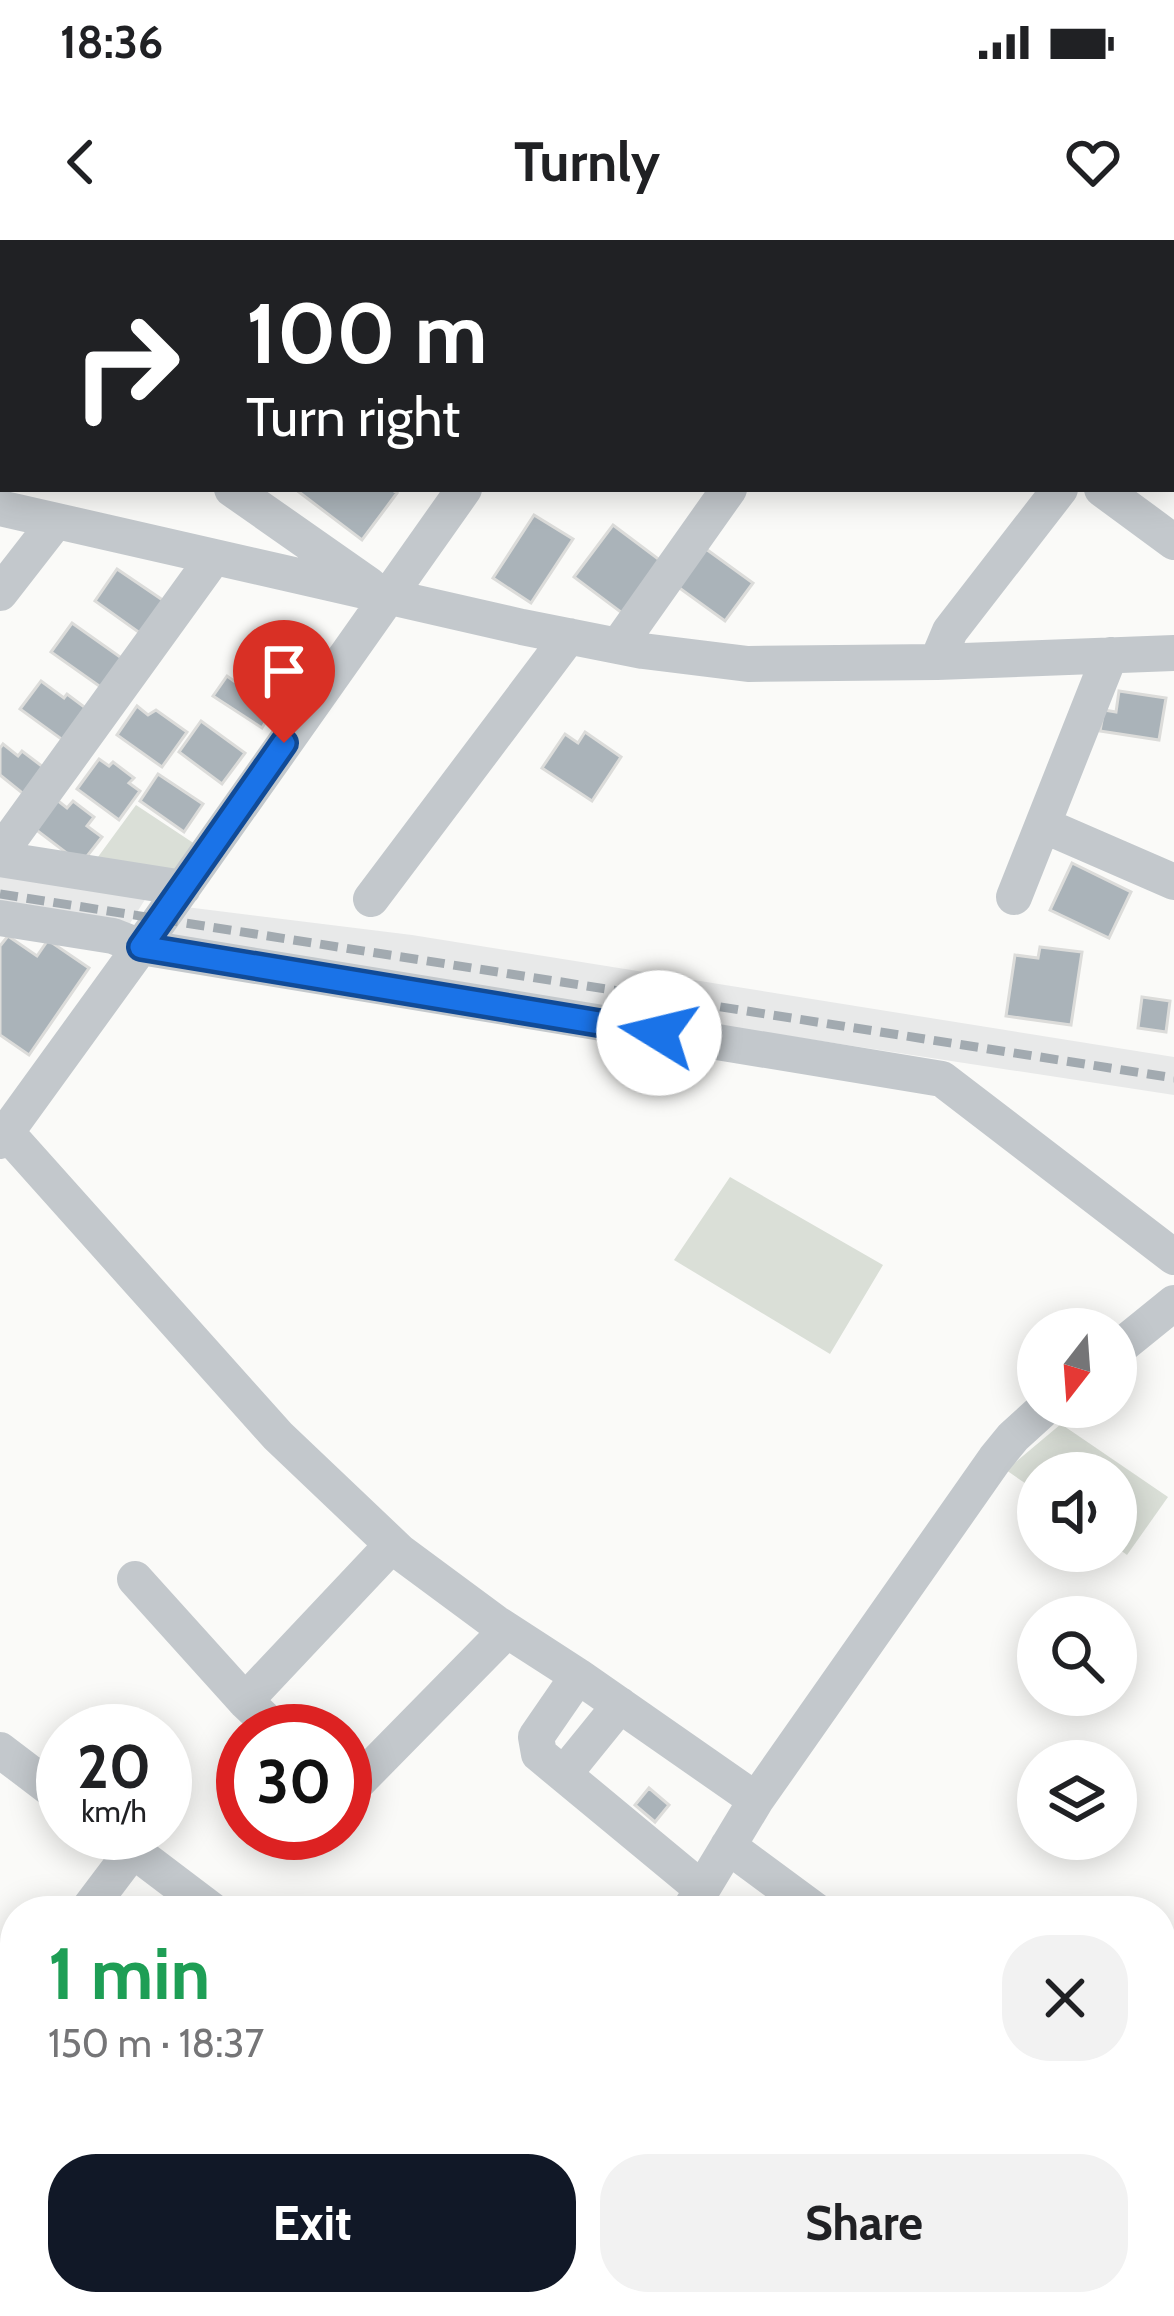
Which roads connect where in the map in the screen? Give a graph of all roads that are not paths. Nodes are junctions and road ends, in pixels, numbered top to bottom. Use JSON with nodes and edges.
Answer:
{"nodes":[{"id":1,"x":236,"y":492,"type":"edge"},
{"id":2,"x":462,"y":492,"type":"edge"},
{"id":3,"x":727,"y":492,"type":"edge"},
{"id":4,"x":1058,"y":492,"type":"edge"},
{"id":5,"x":1106,"y":492,"type":"edge"},
{"id":6,"x":0,"y":508,"type":"edge"},
{"id":7,"x":56,"y":521,"type":"junction"},
{"id":8,"x":1174,"y":542,"type":"edge"},
{"id":9,"x":214,"y":557,"type":"junction"},
{"id":10,"x":0,"y":593,"type":"edge"},
{"id":11,"x":387,"y":597,"type":"junction"},
{"id":12,"x":568,"y":636,"type":"junction"},
{"id":13,"x":618,"y":646,"type":"junction"},
{"id":14,"x":1174,"y":653,"type":"edge"},
{"id":15,"x":1110,"y":656,"type":"junction"},
{"id":16,"x":937,"y":662,"type":"junction"},
{"id":17,"x":1043,"y":825,"type":"junction"},
{"id":18,"x":0,"y":856,"type":"edge"},
{"id":19,"x":1174,"y":882,"type":"edge"},
{"id":20,"x":183,"y":888,"type":"junction"},
{"id":21,"x":1014,"y":897,"type":"dead end"},
{"id":22,"x":371,"y":899,"type":"dead end"},
{"id":23,"x":0,"y":918,"type":"edge"},
{"id":24,"x":141,"y":947,"type":"junction"},
{"id":25,"x":3,"y":1137,"type":"edge"},
{"id":26,"x":1174,"y":1257,"type":"edge"},
{"id":27,"x":1174,"y":1303,"type":"edge"},
{"id":28,"x":1137,"y":1333,"type":"edge"},
{"id":29,"x":1024,"y":1428,"type":"edge"},
{"id":30,"x":392,"y":1545,"type":"junction"},
{"id":31,"x":135,"y":1579,"type":"dead end"},
{"id":32,"x":507,"y":1630,"type":"junction"},
{"id":33,"x":578,"y":1676,"type":"junction"},
{"id":34,"x":245,"y":1701,"type":"junction"},
{"id":35,"x":248,"y":1704,"type":"edge"},
{"id":36,"x":620,"y":1705,"type":"junction"},
{"id":37,"x":0,"y":1750,"type":"edge"},
{"id":38,"x":372,"y":1768,"type":"edge"},
{"id":39,"x":565,"y":1774,"type":"junction"},
{"id":40,"x":36,"y":1777,"type":"edge"},
{"id":41,"x":756,"y":1800,"type":"junction"},
{"id":42,"x":728,"y":1846,"type":"junction"},
{"id":43,"x":113,"y":1860,"type":"edge"},
{"id":44,"x":146,"y":1860,"type":"edge"},
{"id":45,"x":95,"y":1896,"type":"edge"},
{"id":46,"x":193,"y":1896,"type":"edge"},
{"id":47,"x":692,"y":1896,"type":"edge"},
{"id":48,"x":698,"y":1896,"type":"edge"},
{"id":49,"x":796,"y":1896,"type":"edge"}],
"edges":[{"from":1,"to":11,"type":"street"},
{"from":2,"to":11,"type":"street"},
{"from":3,"to":13,"type":"street"},
{"from":4,"to":16,"type":"street"},
{"from":5,"to":8,"type":"street"},
{"from":6,"to":7,"type":"street"},
{"from":7,"to":9,"type":"street"},
{"from":7,"to":10,"type":"street"},
{"from":9,"to":11,"type":"street"},
{"from":9,"to":18,"type":"street"},
{"from":11,"to":12,"type":"street"},
{"from":11,"to":20,"type":"street"},
{"from":12,"to":13,"type":"street"},
{"from":12,"to":22,"type":"street"},
{"from":13,"to":16,"type":"street"},
{"from":14,"to":15,"type":"street"},
{"from":15,"to":16,"type":"street"},
{"from":15,"to":17,"type":"street"},
{"from":17,"to":19,"type":"street"},
{"from":17,"to":21,"type":"street"},
{"from":18,"to":20,"type":"street"},
{"from":20,"to":24,"type":"street"},
{"from":23,"to":24,"type":"street"},
{"from":24,"to":25,"type":"street"},
{"from":24,"to":26,"type":"street"},
{"from":25,"to":30,"type":"street"},
{"from":27,"to":28,"type":"street"},
{"from":29,"to":41,"type":"street"},
{"from":30,"to":32,"type":"street"},
{"from":30,"to":34,"type":"street"},
{"from":31,"to":34,"type":"street"},
{"from":32,"to":33,"type":"street"},
{"from":32,"to":38,"type":"street"},
{"from":33,"to":36,"type":"street"},
{"from":33,"to":39,"type":"street"},
{"from":34,"to":35,"type":"street"},
{"from":36,"to":39,"type":"street"},
{"from":36,"to":41,"type":"street"},
{"from":37,"to":40,"type":"street"},
{"from":39,"to":47,"type":"street"},
{"from":41,"to":42,"type":"street"},
{"from":42,"to":48,"type":"street"},
{"from":42,"to":49,"type":"street"},
{"from":43,"to":45,"type":"street"},
{"from":44,"to":46,"type":"street"}]}
